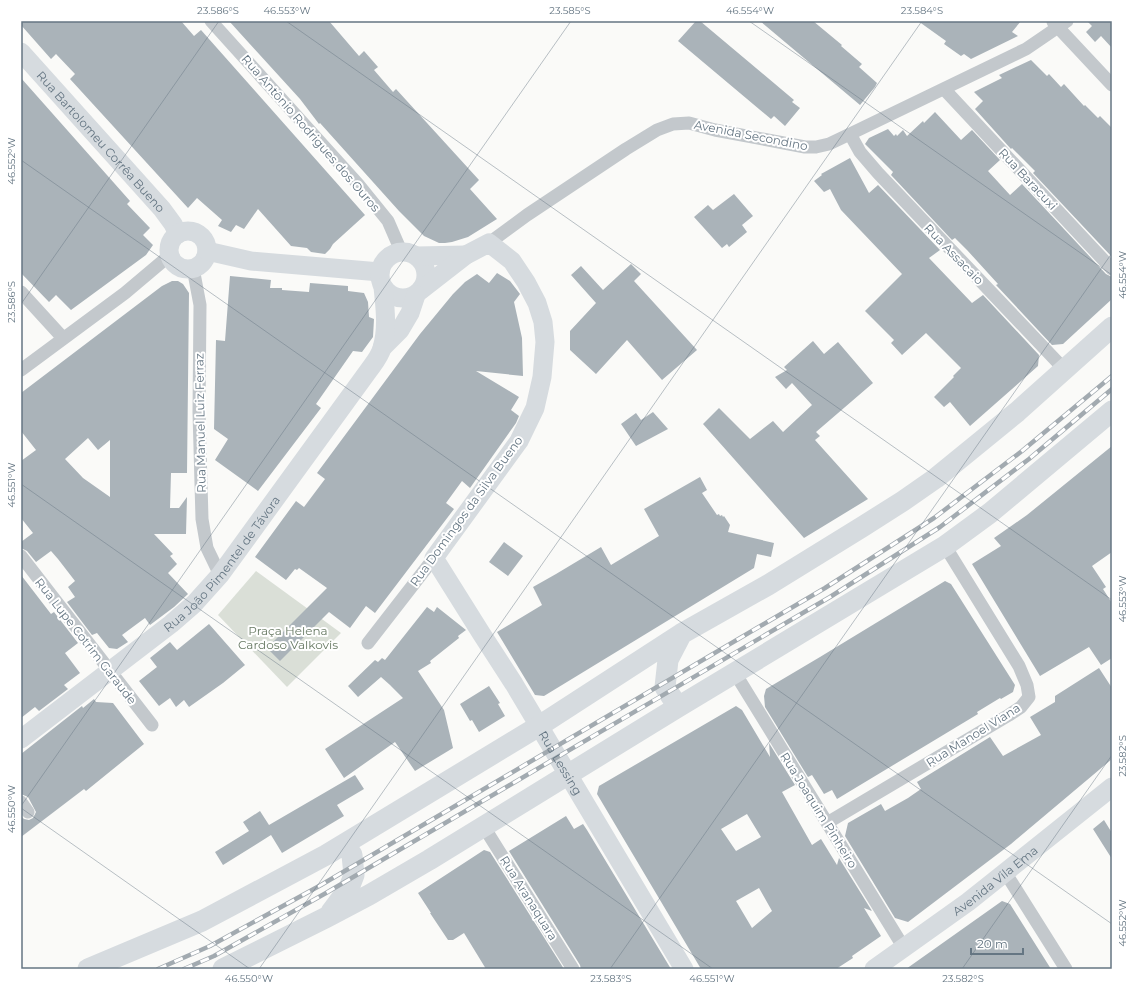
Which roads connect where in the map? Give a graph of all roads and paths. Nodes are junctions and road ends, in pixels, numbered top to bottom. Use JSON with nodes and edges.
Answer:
{"nodes":[{"id":1,"x":211,"y":21,"type":"edge"},
{"id":2,"x":1059,"y":23,"type":"edge"},
{"id":3,"x":21,"y":52,"type":"edge"},
{"id":4,"x":1112,"y":85,"type":"edge"},
{"id":5,"x":944,"y":89,"type":"junction"},
{"id":6,"x":850,"y":134,"type":"junction"},
{"id":7,"x":178,"y":234,"type":"junction"},
{"id":8,"x":490,"y":244,"type":"junction"},
{"id":9,"x":207,"y":251,"type":"junction"},
{"id":10,"x":409,"y":254,"type":"junction"},
{"id":11,"x":170,"y":255,"type":"junction"},
{"id":12,"x":466,"y":255,"type":"junction"},
{"id":13,"x":193,"y":268,"type":"junction"},
{"id":14,"x":1112,"y":269,"type":"edge"},
{"id":15,"x":381,"y":279,"type":"junction"},
{"id":16,"x":21,"y":292,"type":"edge"},
{"id":17,"x":418,"y":292,"type":"junction"},
{"id":18,"x":1112,"y":327,"type":"edge"},
{"id":19,"x":64,"y":338,"type":"junction"},
{"id":20,"x":382,"y":348,"type":"junction"},
{"id":21,"x":1064,"y":369,"type":"junction"},
{"id":22,"x":21,"y":370,"type":"edge"},
{"id":23,"x":1112,"y":411,"type":"edge"},
{"id":24,"x":945,"y":546,"type":"junction"},
{"id":25,"x":21,"y":556,"type":"edge"},
{"id":26,"x":434,"y":558,"type":"junction"},
{"id":27,"x":220,"y":575,"type":"junction"},
{"id":28,"x":681,"y":634,"type":"junction"},
{"id":29,"x":368,"y":643,"type":"dead end"},
{"id":30,"x":110,"y":671,"type":"junction"},
{"id":31,"x":735,"y":672,"type":"junction"},
{"id":32,"x":678,"y":707,"type":"junction"},
{"id":33,"x":152,"y":725,"type":"dead end"},
{"id":34,"x":539,"y":726,"type":"junction"},
{"id":35,"x":21,"y":739,"type":"edge"},
{"id":36,"x":568,"y":774,"type":"junction"},
{"id":37,"x":1112,"y":787,"type":"edge"},
{"id":38,"x":827,"y":823,"type":"junction"},
{"id":39,"x":484,"y":827,"type":"junction"},
{"id":40,"x":345,"y":844,"type":"junction"},
{"id":41,"x":1005,"y":872,"type":"junction"},
{"id":42,"x":327,"y":917,"type":"junction"},
{"id":43,"x":904,"y":948,"type":"junction"},
{"id":44,"x":88,"y":969,"type":"edge"},
{"id":45,"x":223,"y":969,"type":"edge"},
{"id":46,"x":573,"y":969,"type":"edge"},
{"id":47,"x":684,"y":969,"type":"edge"},
{"id":48,"x":874,"y":969,"type":"edge"},
{"id":49,"x":1066,"y":969,"type":"edge"}],
"edges":[{"from":1,"to":10,"type":"street","name":"Rua Antônio Rodrigues dos Ouros"},
{"from":2,"to":4,"type":"street"},
{"from":2,"to":5,"type":"street","name":"Avenida Secondino"},
{"from":3,"to":7,"type":"street","name":"Rua Bartolomeu Corrêa Bueno"},
{"from":5,"to":6,"type":"street","name":"Avenida Secondino"},
{"from":5,"to":14,"type":"street","name":"Rua Baracuxi"},
{"from":6,"to":8,"type":"street","name":"Avenida Secondino"},
{"from":6,"to":21,"type":"street","name":"Rua Assacaio"},
{"from":7,"to":9,"type":"street"},
{"from":7,"to":11,"type":"street"},
{"from":8,"to":12,"type":"street"},
{"from":8,"to":26,"type":"street","name":"Rua Domingos da Silva Bueno"},
{"from":9,"to":13,"type":"street"},
{"from":9,"to":15,"type":"street"},
{"from":10,"to":12,"type":"street"},
{"from":10,"to":15,"type":"street"},
{"from":10,"to":17,"type":"street"},
{"from":11,"to":13,"type":"street"},
{"from":11,"to":19,"type":"street"},
{"from":12,"to":17,"type":"street"},
{"from":13,"to":27,"type":"street","name":"Rua Manuel Luiz Ferraz"},
{"from":15,"to":17,"type":"street"},
{"from":15,"to":20,"type":"street","name":"Rua João Pimentel de Távora"},
{"from":16,"to":19,"type":"street"},
{"from":17,"to":20,"type":"street","name":"Rua João Pimentel de Távora"},
{"from":18,"to":21,"type":"main road"},
{"from":19,"to":22,"type":"street"},
{"from":20,"to":27,"type":"street","name":"Rua João Pimentel de Távora"},
{"from":21,"to":28,"type":"main road"},
{"from":23,"to":24,"type":"main road"},
{"from":24,"to":31,"type":"main road"},
{"from":24,"to":38,"type":"street","name":"Rua Manoel Viana"},
{"from":25,"to":30,"type":"street","name":"Rua Lupe Cotrim Garaude"},
{"from":26,"to":29,"type":"street","name":"Rua Domingos da Silva Bueno"},
{"from":26,"to":34,"type":"street","name":"Rua Lessing"},
{"from":27,"to":30,"type":"street","name":"Rua João Pimentel de Távora"},
{"from":28,"to":32,"type":"main road"},
{"from":28,"to":34,"type":"main road"},
{"from":30,"to":33,"type":"street","name":"Rua Lupe Cotrim Garaude"},
{"from":30,"to":35,"type":"street","name":"Rua João Pimentel de Távora"},
{"from":31,"to":32,"type":"main road"},
{"from":31,"to":38,"type":"street","name":"Rua Joaquim Pinheiro"},
{"from":32,"to":36,"type":"main road"},
{"from":34,"to":36,"type":"street","name":"Rua Lessing"},
{"from":34,"to":40,"type":"main road"},
{"from":36,"to":39,"type":"main road"},
{"from":36,"to":47,"type":"street","name":"Rua Lessing"},
{"from":37,"to":41,"type":"street","name":"Avenida Vila Ema"},
{"from":38,"to":43,"type":"street","name":"Rua Joaquim Pinheiro"},
{"from":39,"to":42,"type":"main road"},
{"from":39,"to":46,"type":"street","name":"Rua Aranaquara"},
{"from":40,"to":42,"type":"main road"},
{"from":40,"to":44,"type":"main road"},
{"from":41,"to":43,"type":"street","name":"Avenida Vila Ema"},
{"from":41,"to":49,"type":"street"},
{"from":42,"to":45,"type":"main road"},
{"from":43,"to":48,"type":"street","name":"Avenida Vila Ema"}]}
